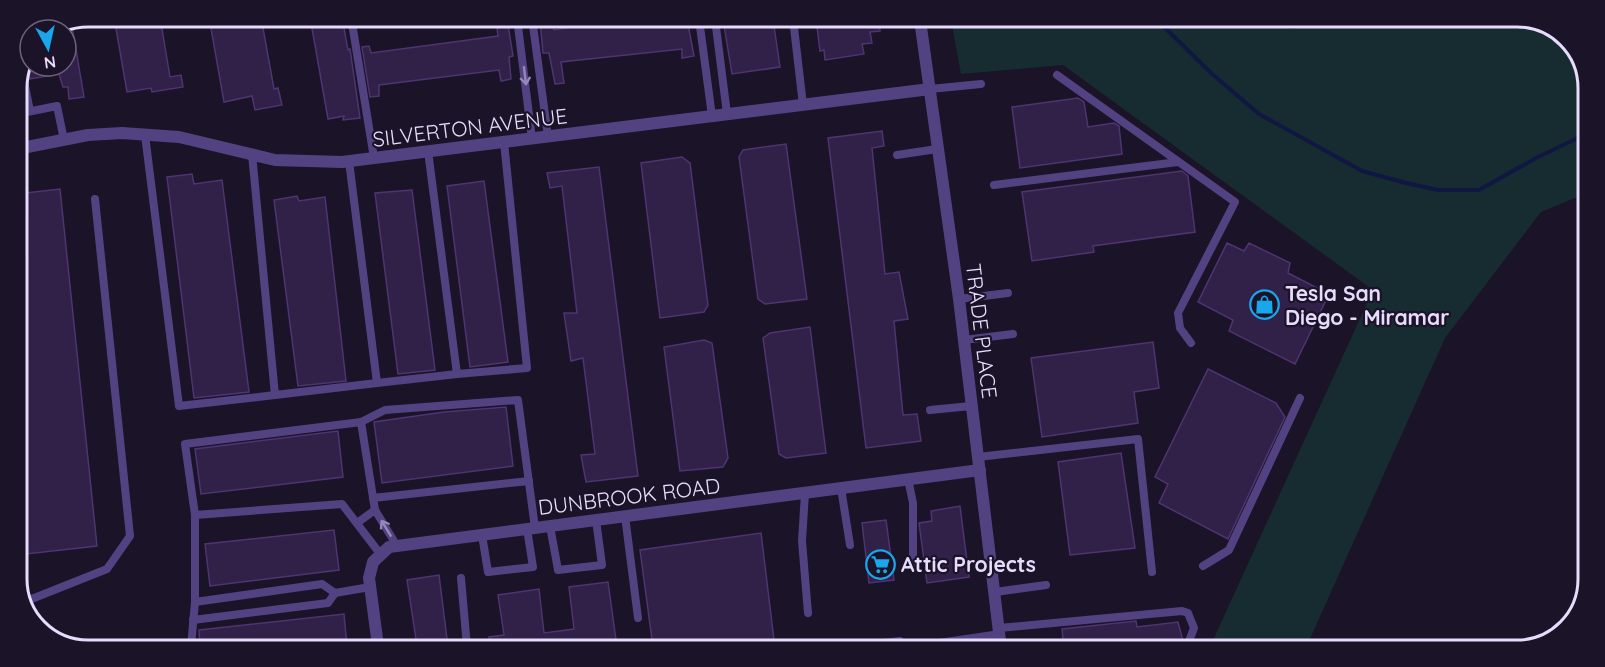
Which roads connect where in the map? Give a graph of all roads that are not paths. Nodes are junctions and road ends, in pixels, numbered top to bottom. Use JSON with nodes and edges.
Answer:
{"nodes":[{"id":1,"x":353,"y":27,"type":"edge"},
{"id":2,"x":518,"y":27,"type":"edge"},
{"id":3,"x":533,"y":27,"type":"edge"},
{"id":4,"x":700,"y":27,"type":"edge"},
{"id":5,"x":716,"y":27,"type":"edge"},
{"id":6,"x":794,"y":27,"type":"edge"},
{"id":7,"x":921,"y":27,"type":"edge"},
{"id":8,"x":1057,"y":75,"type":"dead end"},
{"id":9,"x":981,"y":84,"type":"dead end"},
{"id":10,"x":930,"y":89,"type":"junction"},
{"id":11,"x":27,"y":96,"type":"edge"},
{"id":12,"x":803,"y":105,"type":"junction"},
{"id":13,"x":30,"y":111,"type":"junction"},
{"id":14,"x":27,"y":112,"type":"edge"},
{"id":15,"x":727,"y":114,"type":"junction"},
{"id":16,"x":712,"y":116,"type":"junction"},
{"id":17,"x":145,"y":135,"type":"junction"},
{"id":18,"x":548,"y":137,"type":"junction"},
{"id":19,"x":532,"y":139,"type":"junction"},
{"id":20,"x":64,"y":140,"type":"junction"},
{"id":21,"x":504,"y":142,"type":"junction"},
{"id":22,"x":27,"y":146,"type":"edge"},
{"id":23,"x":937,"y":149,"type":"junction"},
{"id":24,"x":428,"y":151,"type":"junction"},
{"id":25,"x":252,"y":154,"type":"junction"},
{"id":26,"x":897,"y":155,"type":"dead end"},
{"id":27,"x":374,"y":158,"type":"junction"},
{"id":28,"x":349,"y":161,"type":"junction"},
{"id":29,"x":1178,"y":162,"type":"junction"},
{"id":30,"x":994,"y":185,"type":"dead end"},
{"id":31,"x":95,"y":199,"type":"dead end"},
{"id":32,"x":1008,"y":293,"type":"dead end"},
{"id":33,"x":959,"y":299,"type":"junction"},
{"id":34,"x":1013,"y":334,"type":"dead end"},
{"id":35,"x":964,"y":340,"type":"junction"},
{"id":36,"x":1191,"y":343,"type":"dead end"},
{"id":37,"x":456,"y":374,"type":"junction"},
{"id":38,"x":377,"y":383,"type":"junction"},
{"id":39,"x":275,"y":395,"type":"junction"},
{"id":40,"x":1300,"y":398,"type":"dead end"},
{"id":41,"x":971,"y":406,"type":"junction"},
{"id":42,"x":930,"y":410,"type":"dead end"},
{"id":43,"x":361,"y":422,"type":"junction"},
{"id":44,"x":979,"y":464,"type":"junction"},
{"id":45,"x":908,"y":479,"type":"junction"},
{"id":46,"x":529,"y":481,"type":"junction"},
{"id":47,"x":841,"y":488,"type":"junction"},
{"id":48,"x":805,"y":493,"type":"junction"},
{"id":49,"x":374,"y":498,"type":"junction"},
{"id":50,"x":375,"y":510,"type":"junction"},
{"id":51,"x":195,"y":515,"type":"junction"},
{"id":52,"x":625,"y":516,"type":"junction"},
{"id":53,"x":596,"y":520,"type":"junction"},
{"id":54,"x":357,"y":523,"type":"junction"},
{"id":55,"x":550,"y":526,"type":"junction"},
{"id":56,"x":531,"y":528,"type":"junction"},
{"id":57,"x":482,"y":535,"type":"junction"},
{"id":58,"x":850,"y":545,"type":"dead end"},
{"id":59,"x":397,"y":546,"type":"junction"},
{"id":60,"x":381,"y":555,"type":"junction"},
{"id":61,"x":913,"y":566,"type":"dead end"},
{"id":62,"x":1203,"y":566,"type":"dead end"},
{"id":63,"x":1152,"y":572,"type":"dead end"},
{"id":64,"x":460,"y":578,"type":"dead end"},
{"id":65,"x":1046,"y":585,"type":"dead end"},
{"id":66,"x":370,"y":587,"type":"junction"},
{"id":67,"x":995,"y":592,"type":"junction"},
{"id":68,"x":334,"y":593,"type":"junction"},
{"id":69,"x":31,"y":599,"type":"edge"},
{"id":70,"x":195,"y":602,"type":"junction"},
{"id":71,"x":808,"y":613,"type":"dead end"},
{"id":72,"x":638,"y":618,"type":"dead end"},
{"id":73,"x":193,"y":620,"type":"junction"},
{"id":74,"x":999,"y":631,"type":"junction"},
{"id":75,"x":191,"y":640,"type":"edge"},
{"id":76,"x":377,"y":640,"type":"edge"},
{"id":77,"x":466,"y":640,"type":"edge"},
{"id":78,"x":954,"y":640,"type":"edge"},
{"id":79,"x":1000,"y":640,"type":"edge"},
{"id":80,"x":1189,"y":640,"type":"edge"}],
"edges":[{"from":1,"to":27,"type":"lane"},
{"from":2,"to":19,"type":"lane","one_way":true},
{"from":3,"to":18,"type":"lane"},
{"from":4,"to":16,"type":"lane"},
{"from":5,"to":15,"type":"lane"},
{"from":6,"to":12,"type":"lane"},
{"from":7,"to":10,"type":"street","name":"TRADE PLACE"},
{"from":8,"to":29,"type":"lane"},
{"from":9,"to":10,"type":"lane"},
{"from":10,"to":12,"type":"street","name":"SILVERTON AVENUE"},
{"from":10,"to":23,"type":"street","name":"TRADE PLACE"},
{"from":11,"to":13,"type":"lane"},
{"from":12,"to":15,"type":"street","name":"SILVERTON AVENUE"},
{"from":13,"to":14,"type":"lane"},
{"from":13,"to":20,"type":"lane"},
{"from":15,"to":16,"type":"street","name":"SILVERTON AVENUE"},
{"from":16,"to":18,"type":"street","name":"SILVERTON AVENUE"},
{"from":17,"to":20,"type":"street","name":"SILVERTON AVENUE"},
{"from":17,"to":25,"type":"street","name":"SILVERTON AVENUE"},
{"from":17,"to":39,"type":"lane"},
{"from":18,"to":19,"type":"street","name":"SILVERTON AVENUE"},
{"from":19,"to":21,"type":"street","name":"SILVERTON AVENUE"},
{"from":20,"to":22,"type":"street","name":"SILVERTON AVENUE"},
{"from":21,"to":24,"type":"street","name":"SILVERTON AVENUE"},
{"from":21,"to":37,"type":"lane"},
{"from":23,"to":26,"type":"lane"},
{"from":23,"to":33,"type":"street","name":"TRADE PLACE"},
{"from":24,"to":27,"type":"street","name":"SILVERTON AVENUE"},
{"from":24,"to":37,"type":"lane"},
{"from":25,"to":28,"type":"street","name":"SILVERTON AVENUE"},
{"from":25,"to":39,"type":"lane"},
{"from":27,"to":28,"type":"street","name":"SILVERTON AVENUE"},
{"from":28,"to":38,"type":"lane"},
{"from":29,"to":30,"type":"lane"},
{"from":29,"to":36,"type":"lane"},
{"from":31,"to":69,"type":"lane"},
{"from":32,"to":33,"type":"lane"},
{"from":33,"to":35,"type":"street","name":"TRADE PLACE"},
{"from":34,"to":35,"type":"lane"},
{"from":35,"to":41,"type":"street","name":"TRADE PLACE"},
{"from":37,"to":38,"type":"lane"},
{"from":38,"to":39,"type":"lane"},
{"from":40,"to":62,"type":"lane"},
{"from":41,"to":42,"type":"lane"},
{"from":41,"to":44,"type":"street","name":"TRADE PLACE"},
{"from":43,"to":46,"type":"lane"},
{"from":43,"to":49,"type":"lane"},
{"from":43,"to":51,"type":"lane"},
{"from":44,"to":45,"type":"street","name":"DUNBROOK ROAD"},
{"from":44,"to":63,"type":"lane"},
{"from":44,"to":67,"type":"street","name":"TRADE PLACE"},
{"from":45,"to":47,"type":"street","name":"DUNBROOK ROAD"},
{"from":45,"to":61,"type":"lane"},
{"from":46,"to":49,"type":"lane"},
{"from":46,"to":56,"type":"lane"},
{"from":47,"to":48,"type":"street","name":"DUNBROOK ROAD"},
{"from":47,"to":58,"type":"lane"},
{"from":48,"to":52,"type":"street","name":"DUNBROOK ROAD"},
{"from":48,"to":71,"type":"lane"},
{"from":49,"to":50,"type":"lane"},
{"from":50,"to":54,"type":"lane"},
{"from":59,"to":50,"type":"lane","one_way":true},
{"from":51,"to":54,"type":"lane"},
{"from":51,"to":70,"type":"lane"},
{"from":52,"to":53,"type":"street","name":"DUNBROOK ROAD"},
{"from":52,"to":72,"type":"lane"},
{"from":53,"to":55,"type":"street","name":"DUNBROOK ROAD"},
{"from":53,"to":55,"type":"lane"},
{"from":54,"to":60,"type":"lane"},
{"from":55,"to":56,"type":"street","name":"DUNBROOK ROAD"},
{"from":56,"to":57,"type":"street","name":"DUNBROOK ROAD"},
{"from":56,"to":57,"type":"lane"},
{"from":57,"to":59,"type":"street","name":"DUNBROOK ROAD"},
{"from":59,"to":60,"type":"street","name":"DUNBROOK ROAD"},
{"from":60,"to":66,"type":"street"},
{"from":64,"to":77,"type":"lane"},
{"from":65,"to":67,"type":"lane"},
{"from":66,"to":68,"type":"lane"},
{"from":66,"to":76,"type":"street"},
{"from":67,"to":74,"type":"street","name":"TRADE PLACE"},
{"from":68,"to":70,"type":"lane"},
{"from":68,"to":73,"type":"lane"},
{"from":70,"to":73,"type":"lane"},
{"from":73,"to":75,"type":"lane"},
{"from":74,"to":78,"type":"lane"},
{"from":74,"to":79,"type":"street","name":"TRADE PLACE"},
{"from":74,"to":80,"type":"lane"}]}
